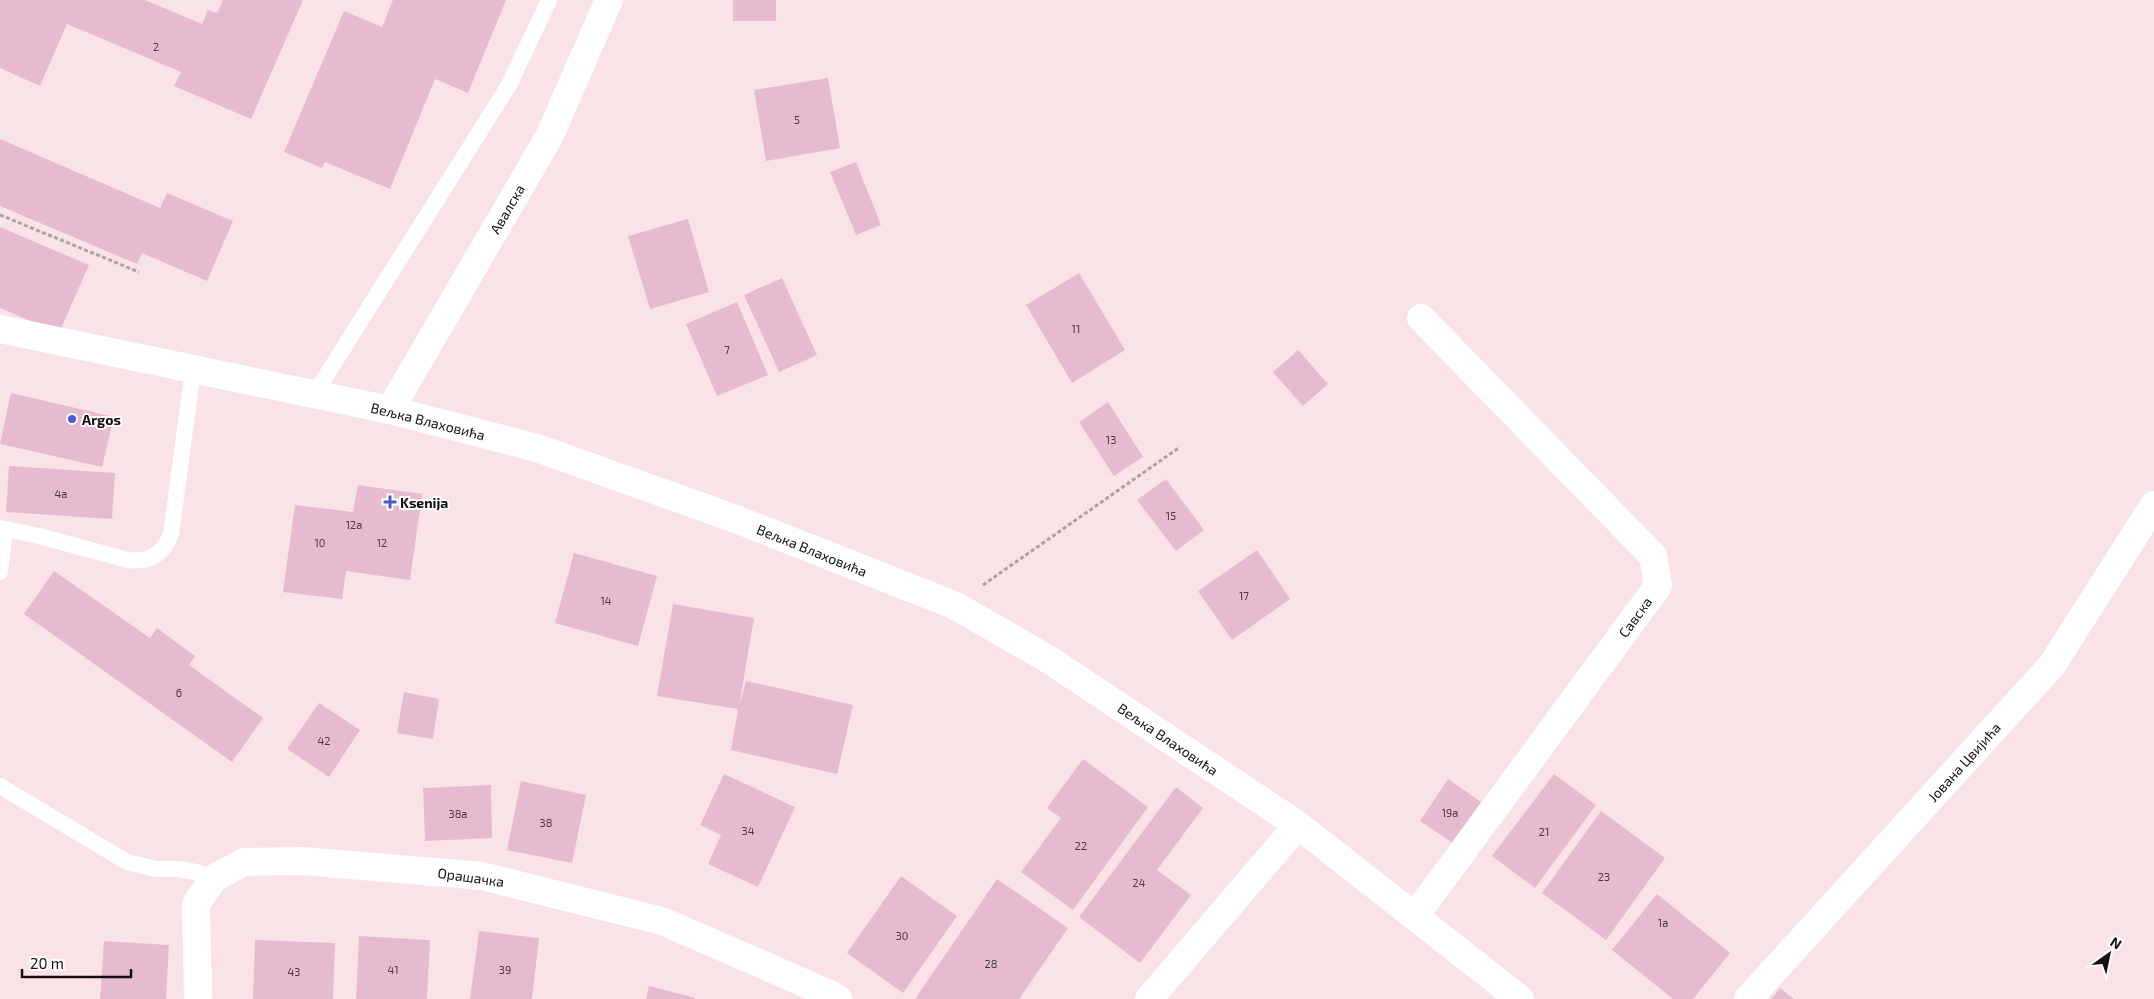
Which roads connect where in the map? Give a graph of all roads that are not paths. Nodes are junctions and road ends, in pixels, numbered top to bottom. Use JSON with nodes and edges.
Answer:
{"nodes":[{"id":1,"x":549,"y":0,"type":"edge"},
{"id":2,"x":609,"y":0,"type":"edge"},
{"id":3,"x":1422,"y":318,"type":"dead end"},
{"id":4,"x":0,"y":330,"type":"edge"},
{"id":5,"x":193,"y":370,"type":"junction"},
{"id":6,"x":314,"y":395,"type":"junction"},
{"id":7,"x":390,"y":410,"type":"junction"},
{"id":8,"x":2154,"y":504,"type":"edge"},
{"id":9,"x":3,"y":529,"type":"edge"},
{"id":10,"x":0,"y":572,"type":"edge"},
{"id":11,"x":0,"y":786,"type":"edge"},
{"id":12,"x":1298,"y":825,"type":"junction"},
{"id":13,"x":214,"y":878,"type":"junction"},
{"id":14,"x":1415,"y":916,"type":"junction"},
{"id":15,"x":198,"y":999,"type":"edge"},
{"id":16,"x":838,"y":999,"type":"edge"},
{"id":17,"x":1149,"y":999,"type":"edge"},
{"id":18,"x":1520,"y":999,"type":"edge"},
{"id":19,"x":1748,"y":999,"type":"edge"}],
"edges":[{"from":1,"to":6,"type":"lane"},
{"from":2,"to":7,"type":"street","name":"Авалска"},
{"from":3,"to":14,"type":"street","name":"Савска"},
{"from":4,"to":5,"type":"street","name":"Вељка Влаховића"},
{"from":5,"to":6,"type":"street","name":"Вељка Влаховића"},
{"from":5,"to":9,"type":"lane"},
{"from":6,"to":7,"type":"street","name":"Вељка Влаховића"},
{"from":7,"to":12,"type":"street","name":"Вељка Влаховића"},
{"from":8,"to":19,"type":"street","name":"Јована Цвијића"},
{"from":9,"to":10,"type":"lane"},
{"from":11,"to":13,"type":"lane"},
{"from":12,"to":14,"type":"street","name":"Вељка Влаховића"},
{"from":12,"to":17,"type":"street"},
{"from":13,"to":15,"type":"street","name":"Орашачка"},
{"from":13,"to":16,"type":"street","name":"Орашачка"},
{"from":14,"to":18,"type":"street","name":"Вељка Влаховића"}]}
